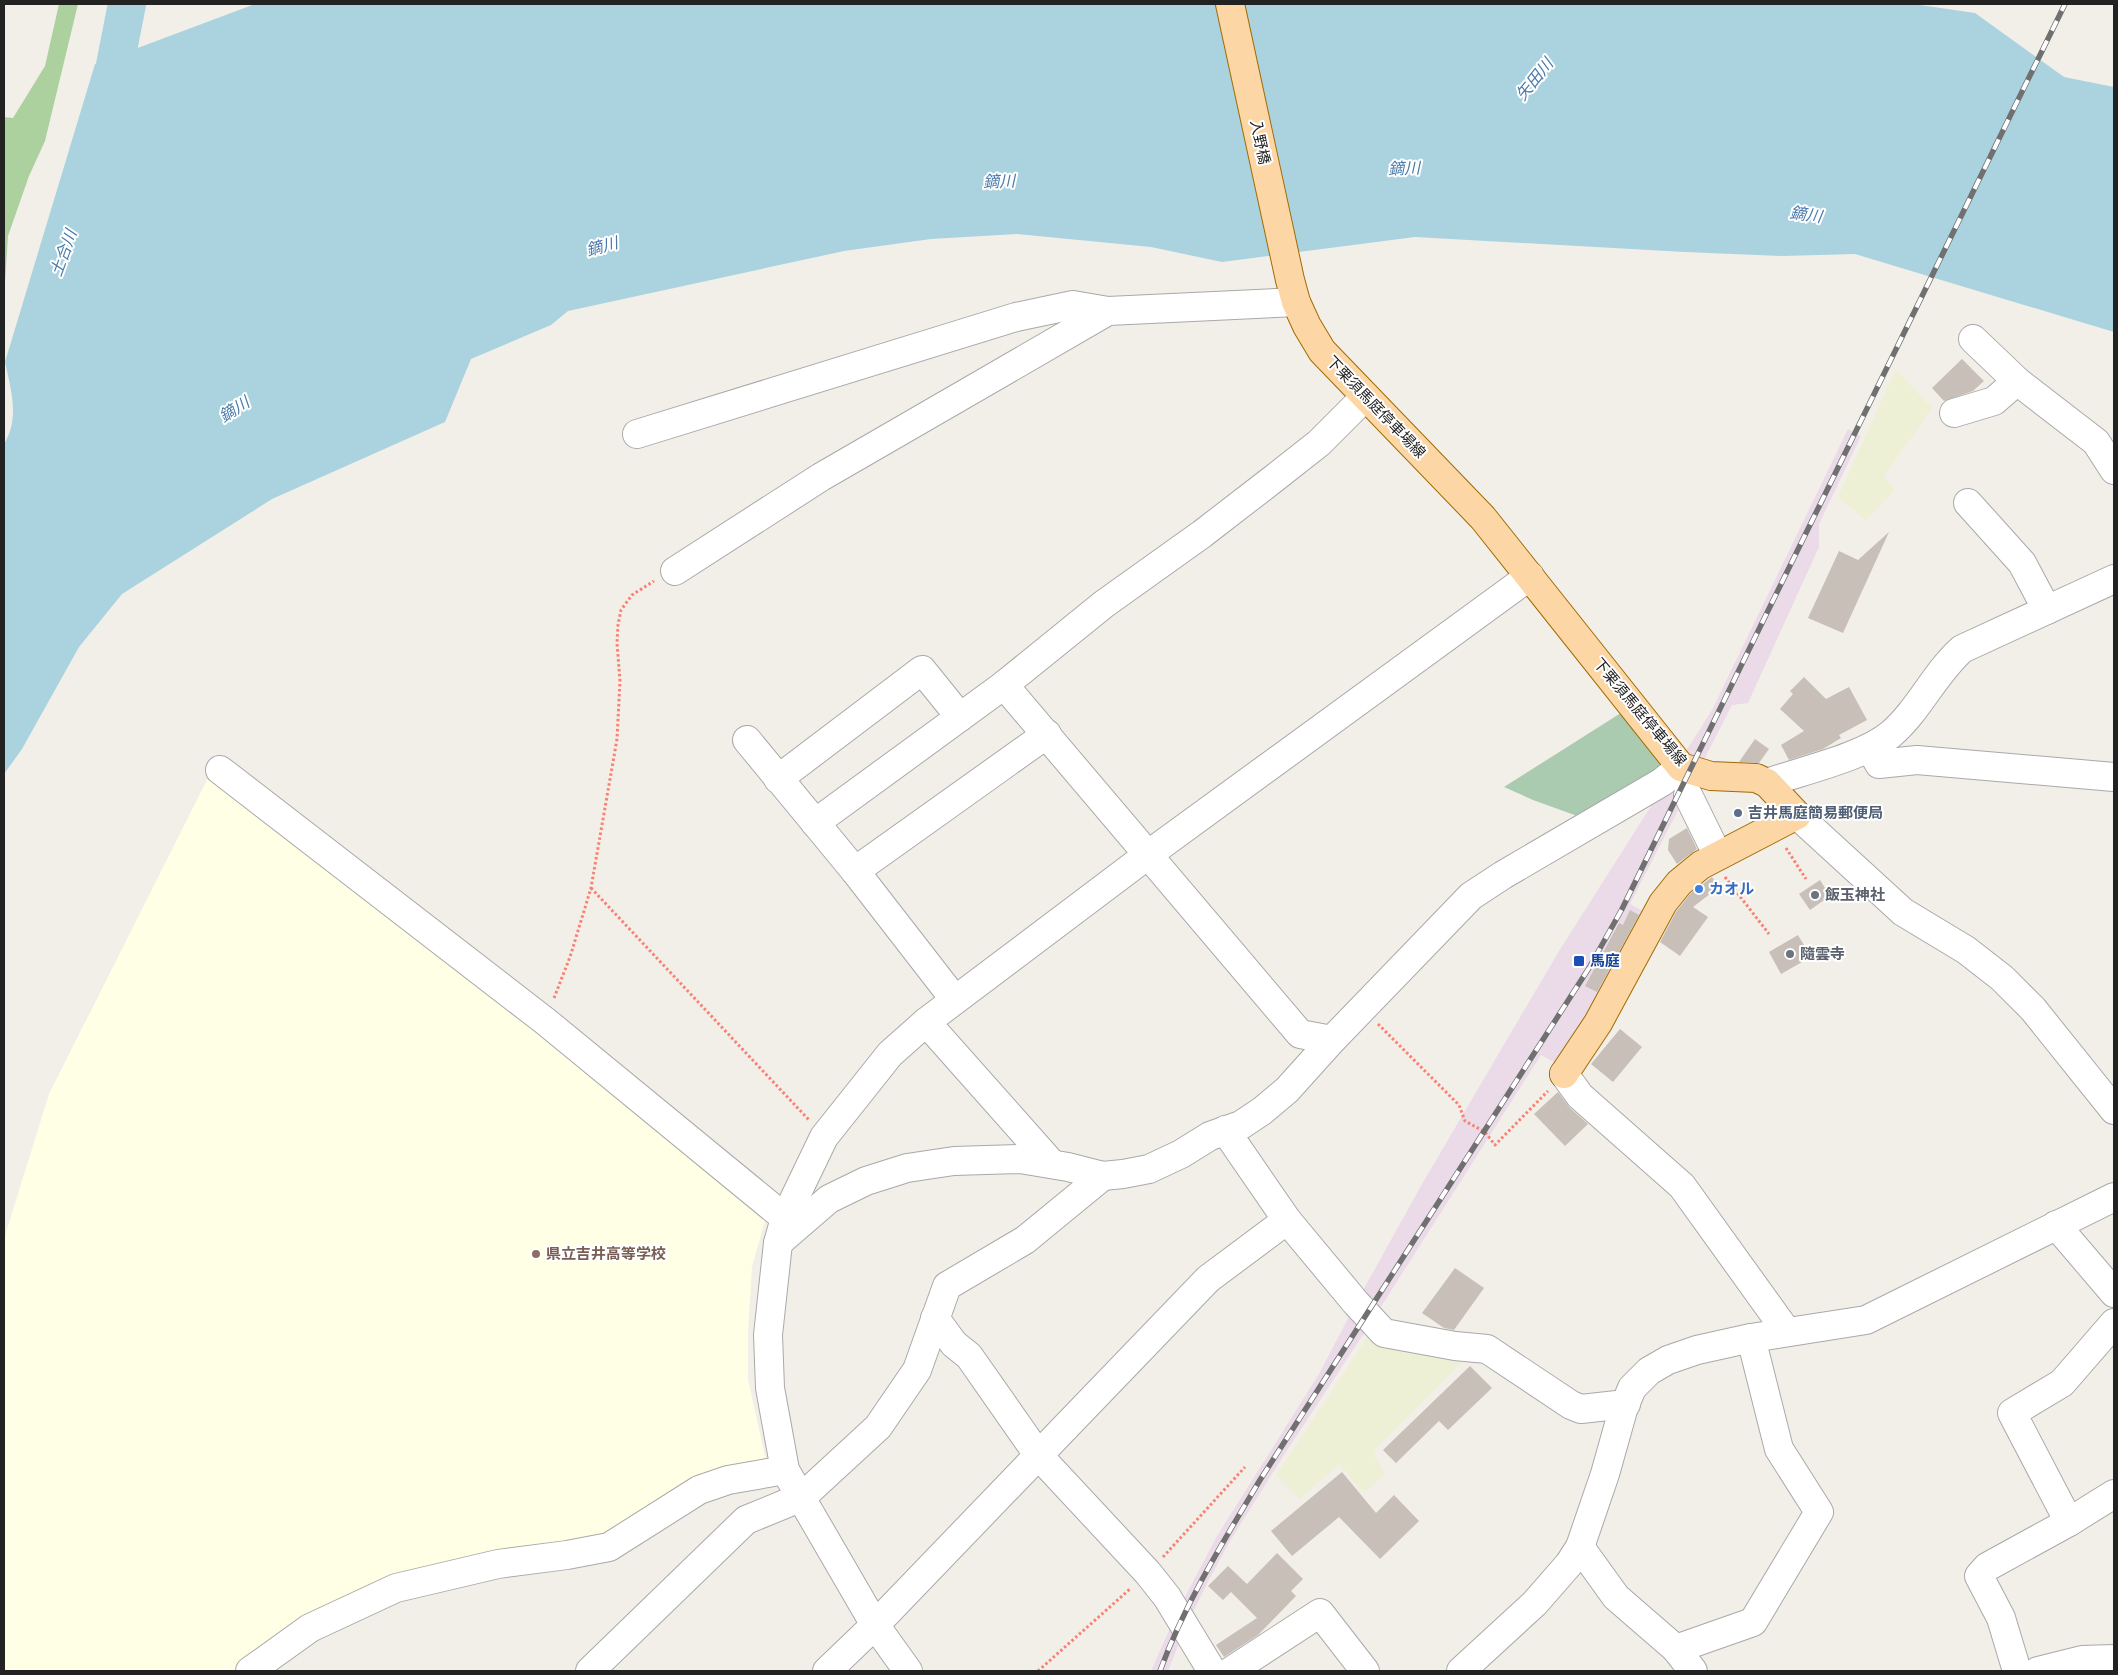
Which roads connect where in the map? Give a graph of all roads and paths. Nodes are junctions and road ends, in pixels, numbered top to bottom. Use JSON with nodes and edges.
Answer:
{"nodes":[{"id":1,"x":1230,"y":4,"type":"edge"},
{"id":2,"x":1293,"y":291,"type":"junction"},
{"id":3,"x":1108,"y":311,"type":"junction"},
{"id":4,"x":1973,"y":339,"type":"dead end"},
{"id":5,"x":2016,"y":381,"type":"junction"},
{"id":6,"x":1366,"y":397,"type":"junction"},
{"id":7,"x":1954,"y":413,"type":"dead end"},
{"id":8,"x":636,"y":434,"type":"dead end"},
{"id":9,"x":2114,"y":470,"type":"edge"},
{"id":10,"x":1968,"y":503,"type":"dead end"},
{"id":11,"x":675,"y":571,"type":"joint"},
{"id":12,"x":1530,"y":576,"type":"junction"},
{"id":13,"x":2114,"y":579,"type":"edge"},
{"id":14,"x":2047,"y":610,"type":"junction"},
{"id":15,"x":1004,"y":685,"type":"junction"},
{"id":16,"x":960,"y":717,"type":"junction"},
{"id":17,"x":1047,"y":734,"type":"junction"},
{"id":18,"x":747,"y":740,"type":"dead end"},
{"id":19,"x":1870,"y":748,"type":"junction"},
{"id":20,"x":1682,"y":767,"type":"junction"},
{"id":21,"x":220,"y":770,"type":"dead end"},
{"id":22,"x":2114,"y":777,"type":"edge"},
{"id":23,"x":778,"y":779,"type":"junction"},
{"id":24,"x":1766,"y":783,"type":"junction"},
{"id":25,"x":1688,"y":795,"type":"dead end"},
{"id":26,"x":1797,"y":815,"type":"junction"},
{"id":27,"x":815,"y":823,"type":"junction"},
{"id":28,"x":1773,"y":828,"type":"junction"},
{"id":29,"x":1149,"y":854,"type":"junction"},
{"id":30,"x":1716,"y":857,"type":"junction"},
{"id":31,"x":855,"y":871,"type":"junction"},
{"id":32,"x":1806,"y":879,"type":"dead end"},
{"id":33,"x":591,"y":888,"type":"junction"},
{"id":34,"x":1769,"y":934,"type":"dead end"},
{"id":35,"x":955,"y":1000,"type":"junction"},
{"id":36,"x":1364,"y":1009,"type":"junction"},
{"id":37,"x":544,"y":1021,"type":"junction"},
{"id":38,"x":926,"y":1022,"type":"junction"},
{"id":39,"x":1332,"y":1040,"type":"junction"},
{"id":40,"x":1564,"y":1074,"type":"junction"},
{"id":41,"x":2114,"y":1110,"type":"edge"},
{"id":42,"x":1225,"y":1130,"type":"junction"},
{"id":43,"x":824,"y":1137,"type":"junction"},
{"id":44,"x":1052,"y":1164,"type":"junction"},
{"id":45,"x":1103,"y":1176,"type":"junction"},
{"id":46,"x":2114,"y":1197,"type":"edge"},
{"id":47,"x":1287,"y":1220,"type":"junction"},
{"id":48,"x":2056,"y":1225,"type":"junction"},
{"id":49,"x":782,"y":1231,"type":"junction"},
{"id":50,"x":2114,"y":1293,"type":"edge"},
{"id":51,"x":935,"y":1318,"type":"junction"},
{"id":52,"x":1787,"y":1332,"type":"junction"},
{"id":53,"x":1751,"y":1338,"type":"junction"},
{"id":54,"x":2110,"y":1338,"type":"edge"},
{"id":55,"x":1626,"y":1404,"type":"junction"},
{"id":56,"x":1039,"y":1456,"type":"junction"},
{"id":57,"x":785,"y":1470,"type":"junction"},
{"id":58,"x":2114,"y":1494,"type":"edge"},
{"id":59,"x":802,"y":1497,"type":"junction"},
{"id":60,"x":2069,"y":1522,"type":"junction"},
{"id":61,"x":1580,"y":1547,"type":"junction"},
{"id":62,"x":875,"y":1625,"type":"junction"},
{"id":63,"x":1676,"y":1649,"type":"junction"},
{"id":64,"x":2114,"y":1659,"type":"edge"},
{"id":65,"x":250,"y":1671,"type":"edge"},
{"id":66,"x":590,"y":1671,"type":"edge"},
{"id":67,"x":827,"y":1671,"type":"edge"},
{"id":68,"x":908,"y":1671,"type":"edge"},
{"id":69,"x":1212,"y":1671,"type":"edge"},
{"id":70,"x":1231,"y":1671,"type":"edge"},
{"id":71,"x":1366,"y":1671,"type":"edge"},
{"id":72,"x":1461,"y":1671,"type":"edge"},
{"id":73,"x":1693,"y":1671,"type":"edge"},
{"id":74,"x":2017,"y":1671,"type":"edge"},
{"id":75,"x":2038,"y":1671,"type":"edge"}],
"edges":[{"from":1,"to":2,"type":"main road","name":"入野橋"},
{"from":2,"to":3,"type":"street"},
{"from":2,"to":6,"type":"main road","name":"下栗須馬庭停車場線"},
{"from":3,"to":8,"type":"street"},
{"from":3,"to":11,"type":"street"},
{"from":4,"to":5,"type":"street"},
{"from":5,"to":7,"type":"street"},
{"from":5,"to":9,"type":"street"},
{"from":6,"to":12,"type":"main road","name":"下栗須馬庭停車場線"},
{"from":6,"to":15,"type":"street"},
{"from":10,"to":14,"type":"street"},
{"from":11,"to":33,"type":"path"},
{"from":12,"to":20,"type":"main road","name":"下栗須馬庭停車場線"},
{"from":12,"to":29,"type":"street"},
{"from":13,"to":14,"type":"street"},
{"from":14,"to":19,"type":"street"},
{"from":15,"to":16,"type":"street"},
{"from":15,"to":17,"type":"street"},
{"from":16,"to":23,"type":"street"},
{"from":16,"to":27,"type":"street"},
{"from":17,"to":29,"type":"street"},
{"from":17,"to":31,"type":"street"},
{"from":18,"to":23,"type":"street"},
{"from":19,"to":22,"type":"street"},
{"from":19,"to":24,"type":"street"},
{"from":20,"to":24,"type":"main road","name":"下栗須馬庭停車場線"},
{"from":20,"to":36,"type":"street"},
{"from":21,"to":37,"type":"street"},
{"from":23,"to":27,"type":"street"},
{"from":24,"to":26,"type":"main road"},
{"from":25,"to":30,"type":"street"},
{"from":26,"to":28,"type":"main road"},
{"from":26,"to":41,"type":"street"},
{"from":27,"to":31,"type":"street"},
{"from":28,"to":30,"type":"main road"},
{"from":28,"to":32,"type":"path"},
{"from":29,"to":35,"type":"street"},
{"from":29,"to":39,"type":"street"},
{"from":30,"to":34,"type":"path"},
{"from":30,"to":40,"type":"main road"},
{"from":31,"to":35,"type":"street"},
{"from":33,"to":37,"type":"path"},
{"from":33,"to":43,"type":"path"},
{"from":35,"to":38,"type":"street"},
{"from":36,"to":39,"type":"street"},
{"from":36,"to":40,"type":"path"},
{"from":37,"to":49,"type":"street"},
{"from":38,"to":43,"type":"street"},
{"from":38,"to":44,"type":"street"},
{"from":39,"to":42,"type":"street"},
{"from":40,"to":52,"type":"street"},
{"from":42,"to":45,"type":"street"},
{"from":42,"to":47,"type":"street"},
{"from":43,"to":49,"type":"street"},
{"from":44,"to":45,"type":"street"},
{"from":44,"to":49,"type":"street"},
{"from":45,"to":51,"type":"street"},
{"from":46,"to":48,"type":"street"},
{"from":47,"to":55,"type":"street"},
{"from":47,"to":56,"type":"street"},
{"from":48,"to":50,"type":"street"},
{"from":48,"to":52,"type":"street"},
{"from":49,"to":57,"type":"street"},
{"from":51,"to":56,"type":"street"},
{"from":51,"to":59,"type":"street"},
{"from":52,"to":53,"type":"street"},
{"from":53,"to":55,"type":"street"},
{"from":53,"to":63,"type":"street"},
{"from":54,"to":60,"type":"street"},
{"from":55,"to":61,"type":"street"},
{"from":56,"to":62,"type":"street"},
{"from":56,"to":69,"type":"street"},
{"from":57,"to":59,"type":"street"},
{"from":57,"to":65,"type":"street"},
{"from":58,"to":60,"type":"street"},
{"from":59,"to":62,"type":"street"},
{"from":59,"to":66,"type":"street"},
{"from":60,"to":74,"type":"street"},
{"from":61,"to":63,"type":"street"},
{"from":61,"to":72,"type":"street"},
{"from":62,"to":67,"type":"street"},
{"from":62,"to":68,"type":"street"},
{"from":63,"to":73,"type":"street"},
{"from":64,"to":75,"type":"street"},
{"from":70,"to":71,"type":"street"}]}
